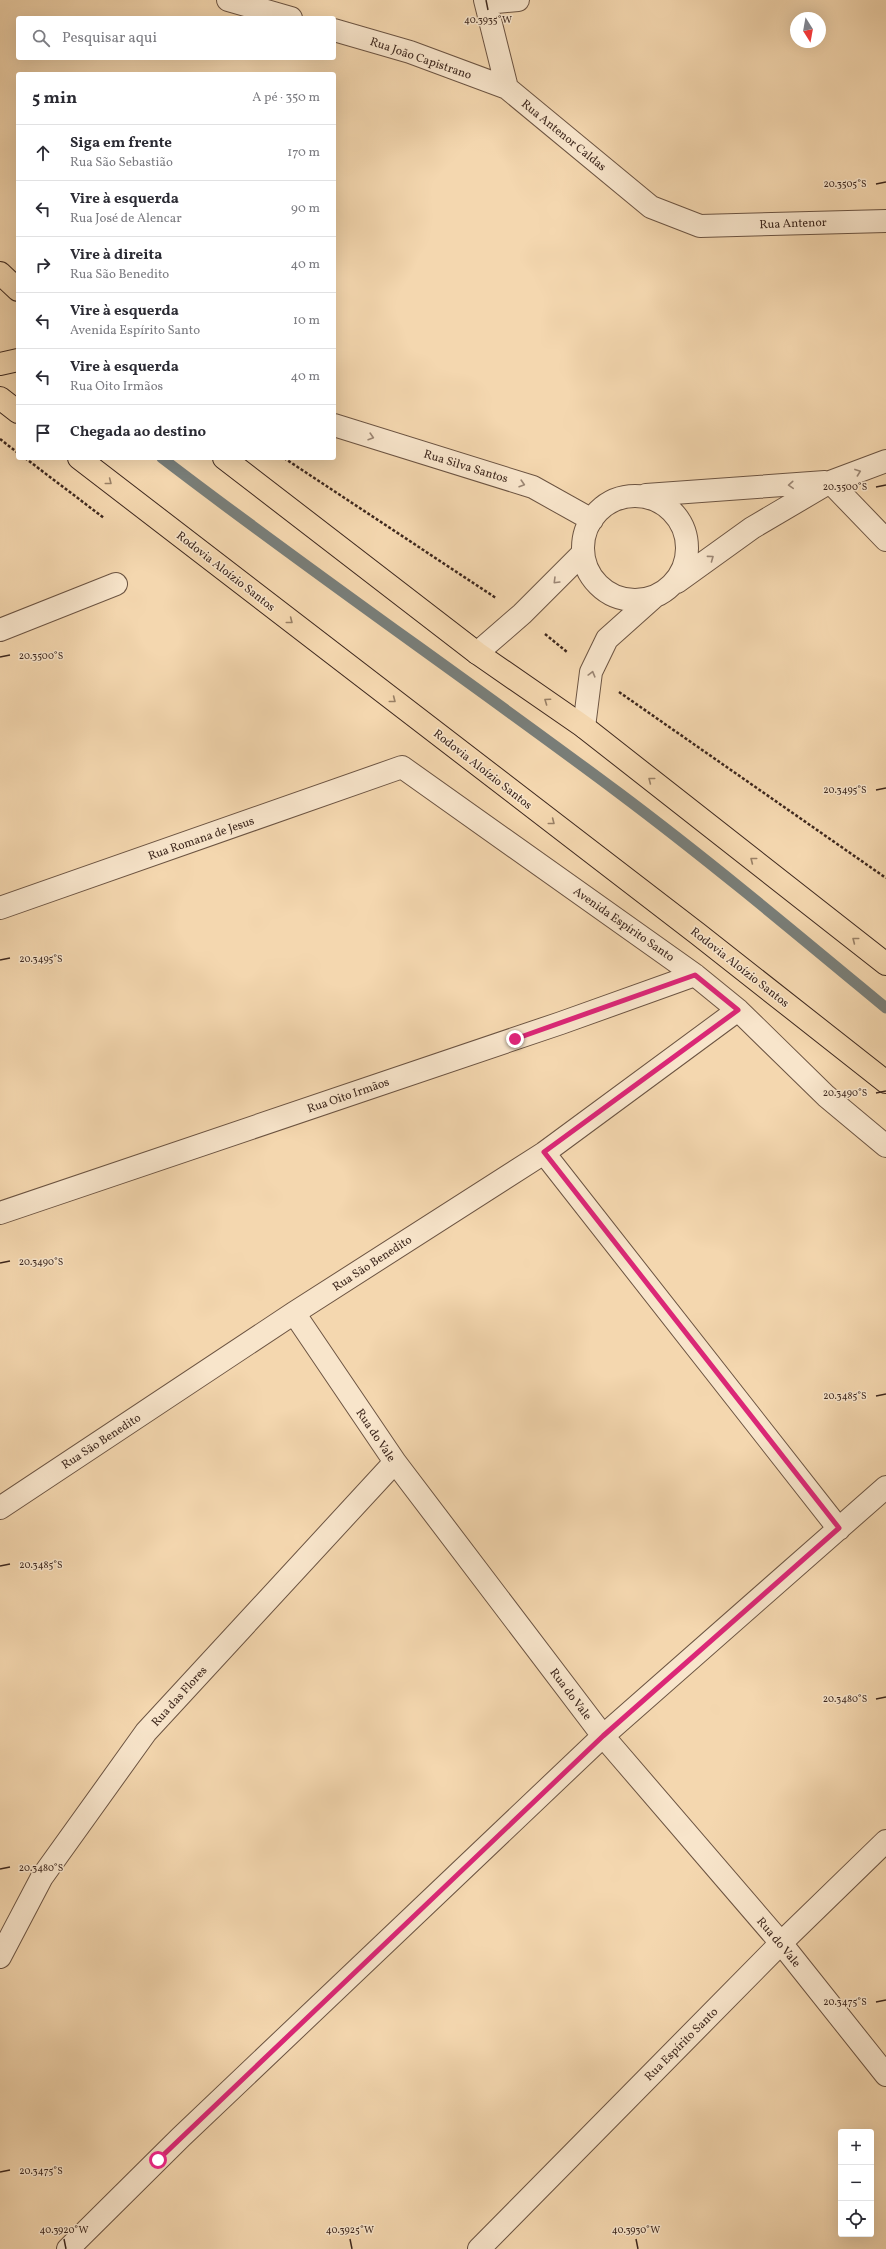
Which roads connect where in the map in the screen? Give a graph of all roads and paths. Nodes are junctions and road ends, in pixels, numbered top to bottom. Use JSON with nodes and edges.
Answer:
{"nodes":[{"id":1,"x":228,"y":0,"type":"edge"},
{"id":2,"x":518,"y":0,"type":"edge"},
{"id":3,"x":486,"y":1,"type":"edge"},
{"id":4,"x":284,"y":16,"type":"edge"},
{"id":5,"x":336,"y":31,"type":"edge"},
{"id":6,"x":506,"y":88,"type":"junction"},
{"id":7,"x":886,"y":221,"type":"edge"},
{"id":8,"x":700,"y":226,"type":"joint"},
{"id":9,"x":0,"y":273,"type":"edge"},
{"id":10,"x":16,"y":288,"type":"edge"},
{"id":11,"x":16,"y":360,"type":"edge"},
{"id":12,"x":0,"y":364,"type":"edge"},
{"id":13,"x":0,"y":398,"type":"edge"},
{"id":14,"x":16,"y":410,"type":"edge"},
{"id":15,"x":336,"y":427,"type":"edge"},
{"id":16,"x":0,"y":439,"type":"edge"},
{"id":17,"x":16,"y":451,"type":"edge"},
{"id":18,"x":81,"y":460,"type":"edge"},
{"id":19,"x":227,"y":460,"type":"edge"},
{"id":20,"x":886,"y":461,"type":"edge"},
{"id":21,"x":830,"y":482,"type":"junction"},
{"id":22,"x":635,"y":496,"type":"junction"},
{"id":23,"x":592,"y":520,"type":"junction"},
{"id":24,"x":886,"y":540,"type":"edge"},
{"id":25,"x":583,"y":553,"type":"junction"},
{"id":26,"x":116,"y":584,"type":"dead end"},
{"id":27,"x":661,"y":593,"type":"junction"},
{"id":28,"x":0,"y":630,"type":"edge"},
{"id":29,"x":477,"y":653,"type":"junction"},
{"id":30,"x":584,"y":727,"type":"junction"},
{"id":31,"x":402,"y":767,"type":"joint"},
{"id":32,"x":0,"y":908,"type":"edge"},
{"id":33,"x":886,"y":964,"type":"edge"},
{"id":34,"x":695,"y":975,"type":"junction"},
{"id":35,"x":738,"y":1010,"type":"junction"},
{"id":36,"x":886,"y":1082,"type":"edge"},
{"id":37,"x":886,"y":1146,"type":"edge"},
{"id":38,"x":544,"y":1152,"type":"junction"},
{"id":39,"x":0,"y":1213,"type":"edge"},
{"id":40,"x":294,"y":1313,"type":"junction"},
{"id":41,"x":395,"y":1462,"type":"junction"},
{"id":42,"x":886,"y":1487,"type":"edge"},
{"id":43,"x":0,"y":1508,"type":"edge"},
{"id":44,"x":839,"y":1528,"type":"junction"},
{"id":45,"x":603,"y":1736,"type":"junction"},
{"id":46,"x":886,"y":1841,"type":"edge"},
{"id":47,"x":781,"y":1944,"type":"junction"},
{"id":48,"x":0,"y":1957,"type":"edge"},
{"id":49,"x":886,"y":2075,"type":"edge"},
{"id":50,"x":68,"y":2249,"type":"edge"},
{"id":51,"x":479,"y":2249,"type":"edge"}],
"edges":[{"from":1,"to":4,"type":"street"},
{"from":2,"to":3,"type":"street"},
{"from":3,"to":6,"type":"street"},
{"from":5,"to":6,"type":"street","name":"Rua João Capistrano"},
{"from":6,"to":8,"type":"street","name":"Rua Antenor Caldas"},
{"from":7,"to":8,"type":"street","name":"Rua Antenor"},
{"from":9,"to":10,"type":"main road"},
{"from":11,"to":12,"type":"main road"},
{"from":13,"to":14,"type":"main road"},
{"from":15,"to":23,"type":"street","name":"Rua Silva Santos","one_way":true},
{"from":16,"to":17,"type":"path"},
{"from":18,"to":36,"type":"main road","name":"Rodovia Aloízio Santos","one_way":true},
{"from":19,"to":29,"type":"main road"},
{"from":21,"to":20,"type":"street","one_way":true},
{"from":21,"to":22,"type":"street","one_way":true},
{"from":21,"to":24,"type":"street"},
{"from":27,"to":21,"type":"street","one_way":true},
{"from":22,"to":23,"type":"street"},
{"from":22,"to":27,"type":"street"},
{"from":23,"to":25,"type":"street"},
{"from":25,"to":27,"type":"street"},
{"from":25,"to":29,"type":"street","one_way":true},
{"from":26,"to":28,"type":"street"},
{"from":30,"to":27,"type":"street","one_way":true},
{"from":30,"to":29,"type":"main road","one_way":true},
{"from":33,"to":30,"type":"main road","one_way":true},
{"from":31,"to":32,"type":"street","name":"Rua Romana de Jesus"},
{"from":31,"to":34,"type":"street","name":"Avenida Espírito Santo"},
{"from":34,"to":35,"type":"street","name":"Avenida Espírito Santo"},
{"from":34,"to":39,"type":"street","name":"Rua Oito Irmãos"},
{"from":35,"to":37,"type":"street","name":"Avenida Espírito Santo"},
{"from":35,"to":38,"type":"street","name":"Rua São Benedito"},
{"from":38,"to":40,"type":"street","name":"Rua São Benedito"},
{"from":38,"to":44,"type":"street"},
{"from":40,"to":41,"type":"street","name":"Rua do Vale"},
{"from":40,"to":43,"type":"street","name":"Rua São Benedito"},
{"from":41,"to":45,"type":"street","name":"Rua do Vale"},
{"from":41,"to":48,"type":"street","name":"Rua das Flores"},
{"from":42,"to":44,"type":"street"},
{"from":44,"to":45,"type":"street"},
{"from":45,"to":47,"type":"street","name":"Rua do Vale"},
{"from":45,"to":50,"type":"street"},
{"from":46,"to":47,"type":"street","name":"Rua Espírito Santo"},
{"from":47,"to":49,"type":"street","name":"Rua do Vale"},
{"from":47,"to":51,"type":"street","name":"Rua Espírito Santo"}]}
